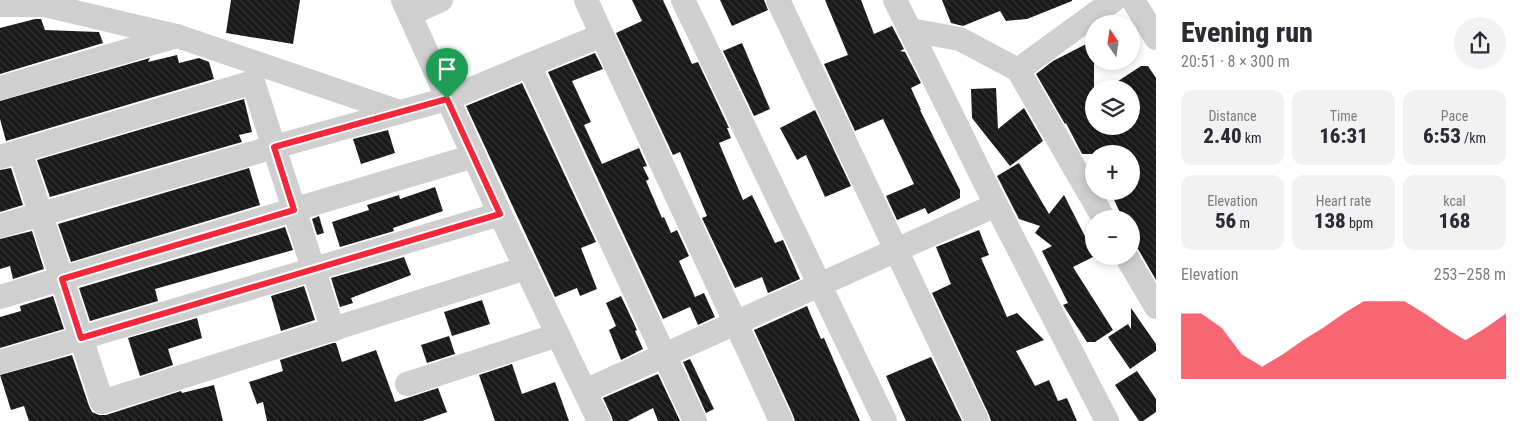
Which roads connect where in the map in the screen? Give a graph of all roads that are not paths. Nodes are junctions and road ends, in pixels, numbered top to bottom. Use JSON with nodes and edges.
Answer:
{"nodes":[{"id":1,"x":441,"y":0,"type":"edge"},
{"id":2,"x":586,"y":0,"type":"edge"},
{"id":3,"x":683,"y":0,"type":"edge"},
{"id":4,"x":778,"y":0,"type":"edge"},
{"id":5,"x":895,"y":0,"type":"edge"},
{"id":6,"x":1114,"y":0,"type":"edge"},
{"id":7,"x":1133,"y":0,"type":"edge"},
{"id":8,"x":48,"y":3,"type":"edge"},
{"id":9,"x":0,"y":5,"type":"edge"},
{"id":10,"x":406,"y":7,"type":"edge"},
{"id":11,"x":910,"y":30,"type":"junction"},
{"id":12,"x":602,"y":35,"type":"junction"},
{"id":13,"x":177,"y":36,"type":"junction"},
{"id":14,"x":1156,"y":38,"type":"edge"},
{"id":15,"x":530,"y":65,"type":"junction"},
{"id":16,"x":1018,"y":70,"type":"junction"},
{"id":17,"x":0,"y":88,"type":"edge"},
{"id":18,"x":447,"y":99,"type":"junction"},
{"id":19,"x":400,"y":112,"type":"junction"},
{"id":20,"x":274,"y":147,"type":"junction"},
{"id":21,"x":10,"y":154,"type":"edge"},
{"id":22,"x":474,"y":156,"type":"junction"},
{"id":23,"x":996,"y":205,"type":"junction"},
{"id":24,"x":294,"y":210,"type":"junction"},
{"id":25,"x":1099,"y":210,"type":"edge"},
{"id":26,"x":500,"y":214,"type":"junction"},
{"id":27,"x":41,"y":215,"type":"junction"},
{"id":28,"x":0,"y":226,"type":"edge"},
{"id":29,"x":896,"y":250,"type":"junction"},
{"id":30,"x":1131,"y":265,"type":"edge"},
{"id":31,"x":526,"y":268,"type":"junction"},
{"id":32,"x":314,"y":269,"type":"junction"},
{"id":33,"x":62,"y":279,"type":"junction"},
{"id":34,"x":820,"y":285,"type":"junction"},
{"id":35,"x":0,"y":297,"type":"edge"},
{"id":36,"x":1156,"y":307,"type":"edge"},
{"id":37,"x":736,"y":323,"type":"junction"},
{"id":38,"x":333,"y":330,"type":"junction"},
{"id":39,"x":558,"y":335,"type":"junction"},
{"id":40,"x":81,"y":338,"type":"junction"},
{"id":41,"x":665,"y":355,"type":"junction"},
{"id":42,"x":0,"y":362,"type":"edge"},
{"id":43,"x":407,"y":384,"type":"dead end"},
{"id":44,"x":585,"y":392,"type":"junction"},
{"id":45,"x":598,"y":421,"type":"edge"},
{"id":46,"x":695,"y":421,"type":"edge"},
{"id":47,"x":781,"y":421,"type":"edge"},
{"id":48,"x":885,"y":421,"type":"edge"},
{"id":49,"x":977,"y":421,"type":"edge"},
{"id":50,"x":1107,"y":421,"type":"edge"}],
"edges":[{"from":1,"to":10,"type":"street"},
{"from":2,"to":12,"type":"street"},
{"from":3,"to":34,"type":"street"},
{"from":4,"to":29,"type":"street"},
{"from":5,"to":11,"type":"street"},
{"from":6,"to":16,"type":"street"},
{"from":7,"to":14,"type":"street"},
{"from":8,"to":9,"type":"street"},
{"from":8,"to":13,"type":"street"},
{"from":10,"to":18,"type":"street"},
{"from":11,"to":16,"type":"street"},
{"from":11,"to":23,"type":"street"},
{"from":12,"to":15,"type":"street"},
{"from":12,"to":37,"type":"street"},
{"from":13,"to":17,"type":"street"},
{"from":13,"to":19,"type":"street"},
{"from":15,"to":18,"type":"street"},
{"from":15,"to":41,"type":"street"},
{"from":16,"to":25,"type":"street"},
{"from":18,"to":19,"type":"street"},
{"from":18,"to":22,"type":"street"},
{"from":19,"to":20,"type":"street"},
{"from":20,"to":21,"type":"street"},
{"from":20,"to":24,"type":"street"},
{"from":20,"to":27,"type":"street"},
{"from":21,"to":27,"type":"street"},
{"from":22,"to":24,"type":"street"},
{"from":22,"to":26,"type":"street"},
{"from":23,"to":29,"type":"street"},
{"from":23,"to":50,"type":"street"},
{"from":24,"to":32,"type":"street"},
{"from":24,"to":33,"type":"street"},
{"from":26,"to":31,"type":"street"},
{"from":26,"to":32,"type":"street"},
{"from":27,"to":28,"type":"street"},
{"from":27,"to":33,"type":"street"},
{"from":29,"to":34,"type":"street"},
{"from":29,"to":49,"type":"street"},
{"from":30,"to":36,"type":"street"},
{"from":31,"to":38,"type":"street"},
{"from":31,"to":39,"type":"street"},
{"from":32,"to":38,"type":"street"},
{"from":32,"to":40,"type":"street"},
{"from":33,"to":35,"type":"street"},
{"from":33,"to":40,"type":"street"},
{"from":34,"to":37,"type":"street"},
{"from":34,"to":48,"type":"street"},
{"from":37,"to":41,"type":"street"},
{"from":37,"to":47,"type":"street"},
{"from":38,"to":40,"type":"street"},
{"from":39,"to":43,"type":"street"},
{"from":39,"to":44,"type":"street"},
{"from":40,"to":42,"type":"street"},
{"from":41,"to":44,"type":"street"},
{"from":41,"to":46,"type":"street"},
{"from":44,"to":45,"type":"street"}]}
